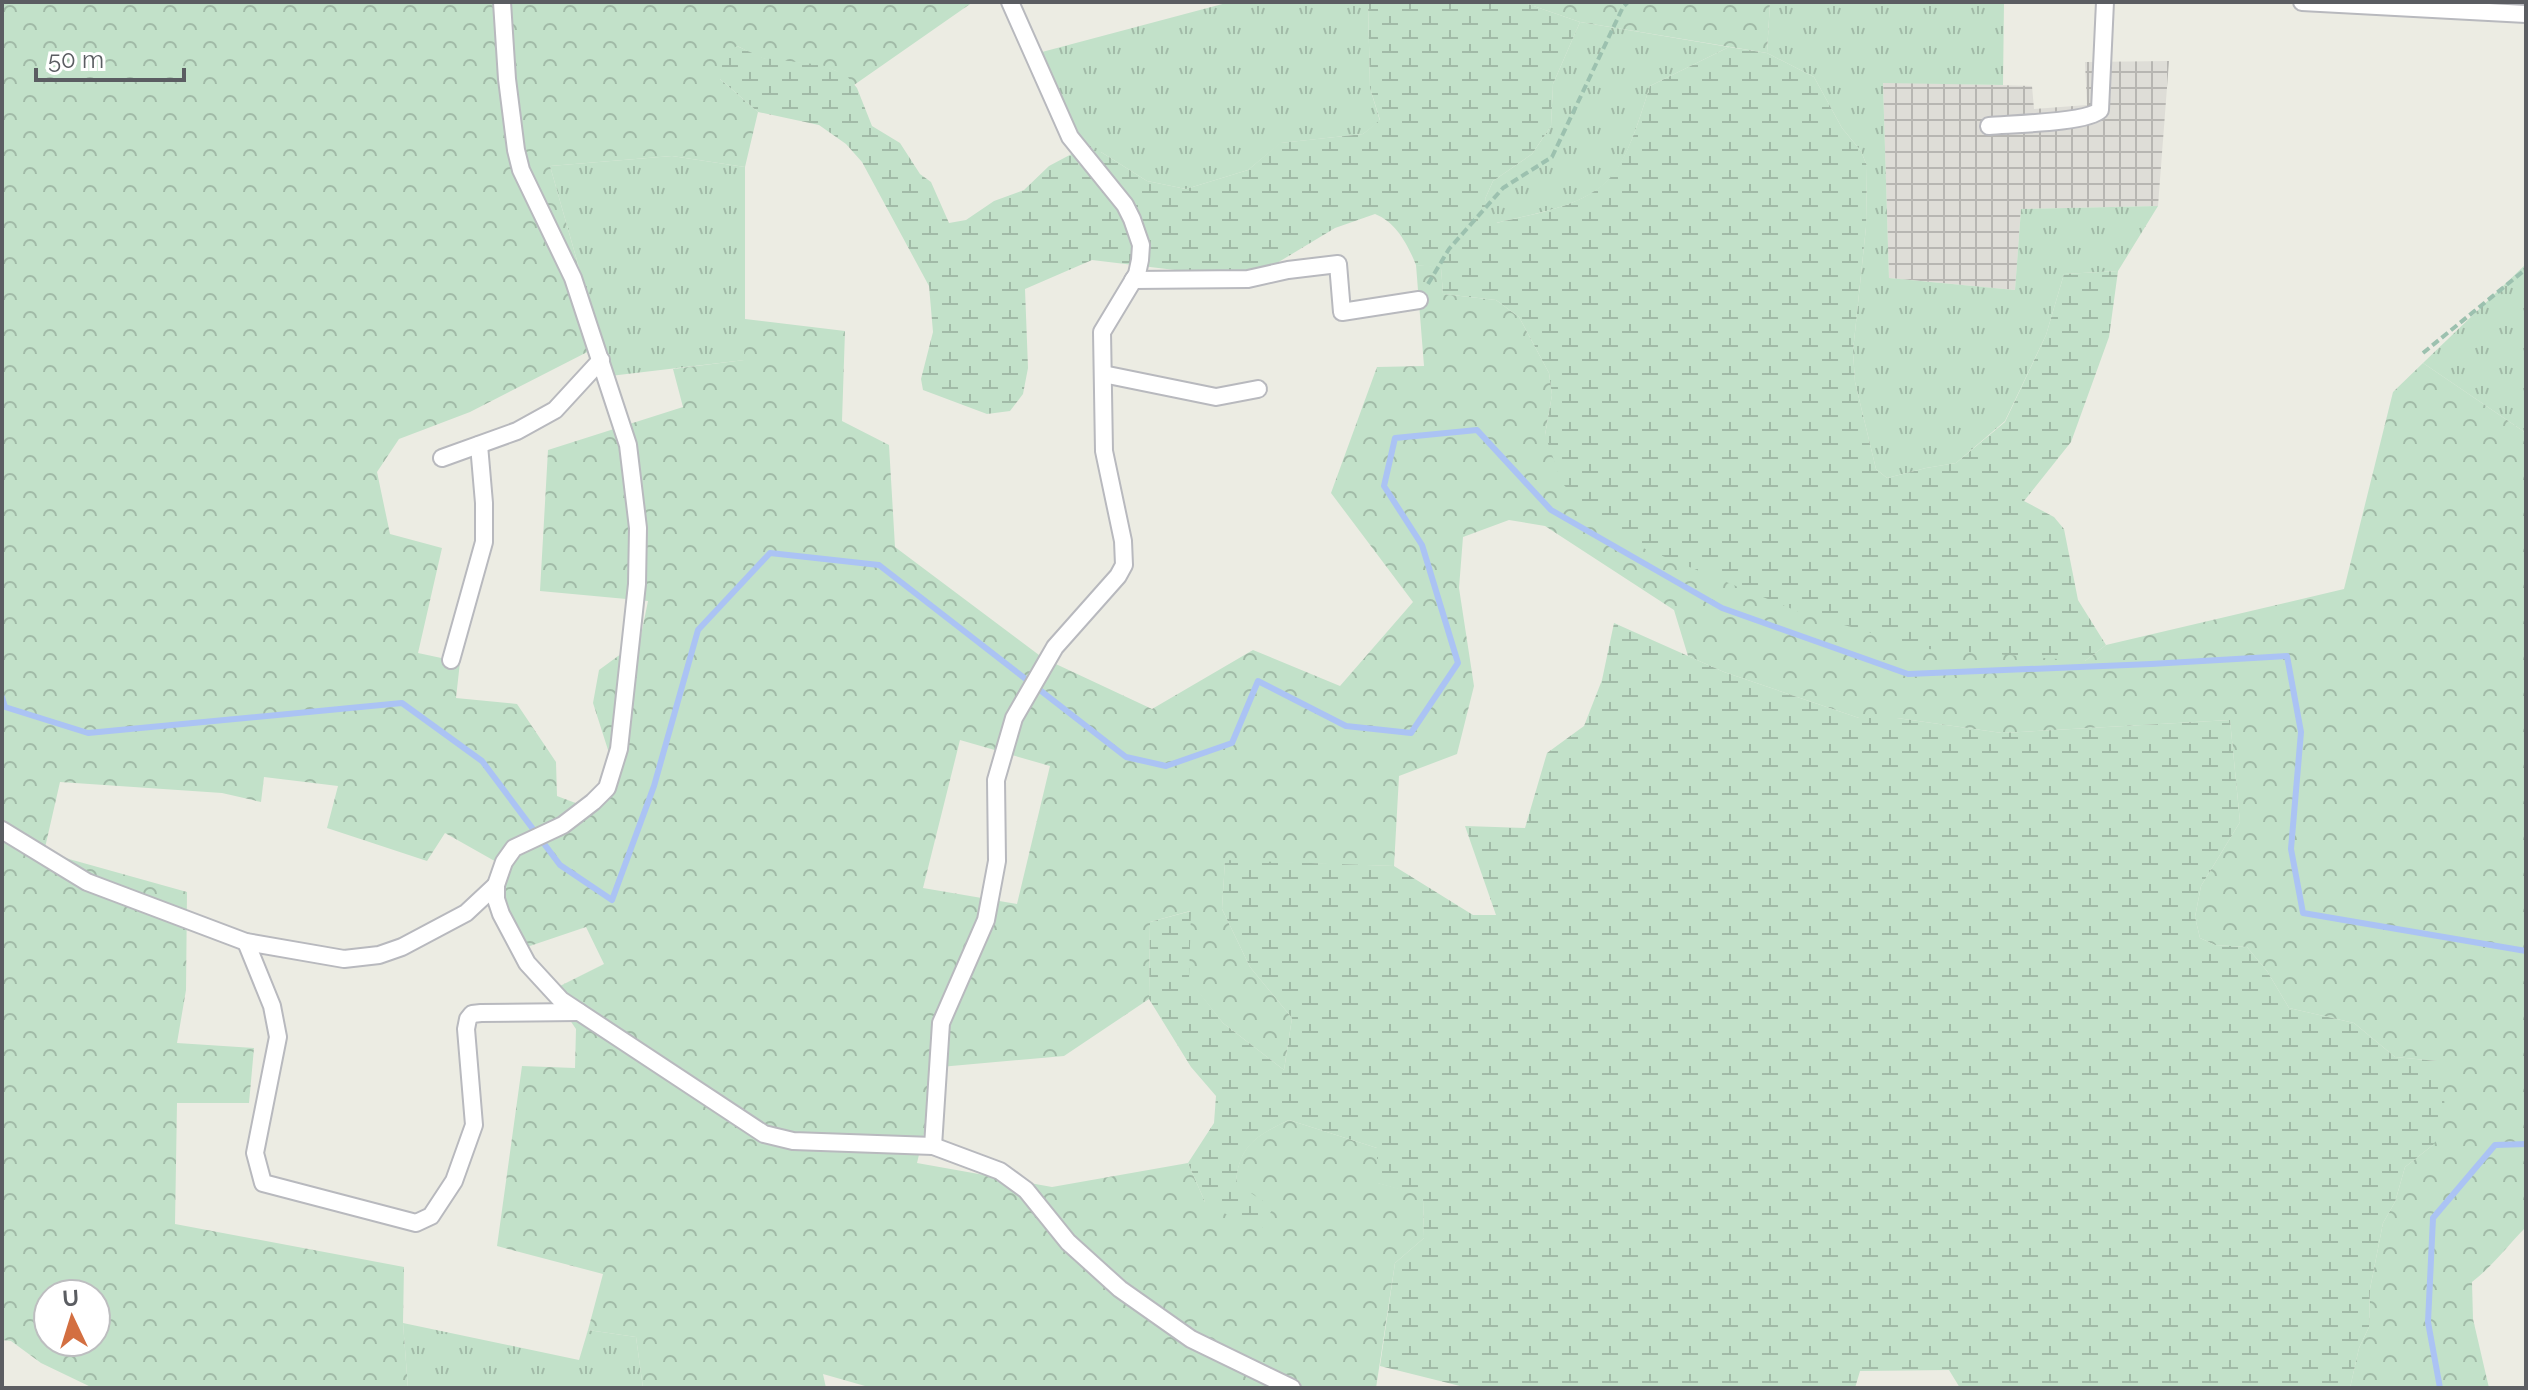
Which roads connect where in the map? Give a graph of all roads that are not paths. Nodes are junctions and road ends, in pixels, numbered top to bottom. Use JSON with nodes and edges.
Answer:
{"nodes":[{"id":1,"x":502,"y":2,"type":"edge"},
{"id":2,"x":1010,"y":2,"type":"edge"},
{"id":3,"x":2105,"y":2,"type":"edge"},
{"id":4,"x":2302,"y":2,"type":"edge"},
{"id":5,"x":2526,"y":14,"type":"edge"},
{"id":6,"x":1989,"y":126,"type":"dead end"},
{"id":7,"x":1133,"y":280,"type":"junction"},
{"id":8,"x":1419,"y":300,"type":"road end"},
{"id":9,"x":601,"y":360,"type":"junction"},
{"id":10,"x":1103,"y":374,"type":"junction"},
{"id":11,"x":1258,"y":389,"type":"dead end"},
{"id":12,"x":479,"y":445,"type":"junction"},
{"id":13,"x":442,"y":458,"type":"dead end"},
{"id":14,"x":451,"y":660,"type":"dead end"},
{"id":15,"x":2,"y":830,"type":"edge"},
{"id":16,"x":496,"y":885,"type":"junction"},
{"id":17,"x":246,"y":942,"type":"junction"},
{"id":18,"x":579,"y":1012,"type":"junction"},
{"id":19,"x":933,"y":1146,"type":"junction"},
{"id":20,"x":1292,"y":1388,"type":"edge"}],
"edges":[{"from":1,"to":9,"type":"street"},
{"from":2,"to":7,"type":"street"},
{"from":3,"to":6,"type":"street"},
{"from":4,"to":5,"type":"street"},
{"from":7,"to":8,"type":"street"},
{"from":7,"to":10,"type":"street"},
{"from":9,"to":12,"type":"street"},
{"from":9,"to":16,"type":"street"},
{"from":10,"to":11,"type":"street"},
{"from":10,"to":19,"type":"street"},
{"from":12,"to":13,"type":"street"},
{"from":12,"to":14,"type":"street"},
{"from":15,"to":17,"type":"street"},
{"from":16,"to":17,"type":"street"},
{"from":16,"to":18,"type":"street"},
{"from":17,"to":18,"type":"street"},
{"from":18,"to":19,"type":"street"},
{"from":19,"to":20,"type":"street"}]}
